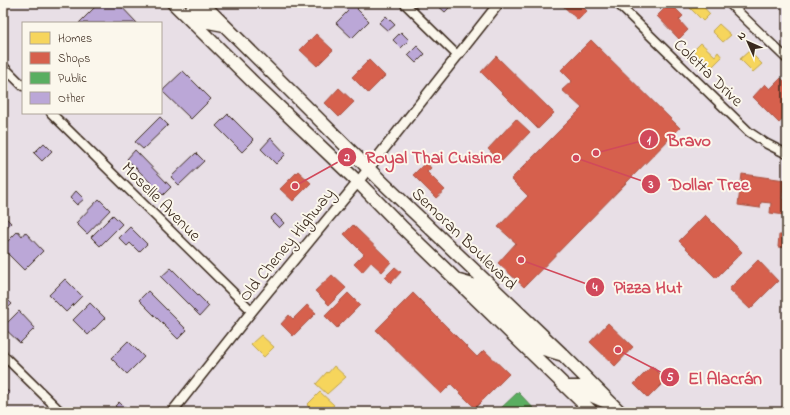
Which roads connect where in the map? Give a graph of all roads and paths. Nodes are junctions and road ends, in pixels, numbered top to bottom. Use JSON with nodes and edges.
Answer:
{"nodes":[{"id":1,"x":173,"y":3,"type":"edge"},
{"id":2,"x":185,"y":3,"type":"edge"},
{"id":3,"x":202,"y":3,"type":"edge"},
{"id":4,"x":404,"y":3,"type":"edge"},
{"id":5,"x":499,"y":3,"type":"edge"},
{"id":6,"x":617,"y":3,"type":"edge"},
{"id":7,"x":729,"y":3,"type":"edge"},
{"id":8,"x":224,"y":25,"type":"junction"},
{"id":9,"x":458,"y":56,"type":"junction"},
{"id":10,"x":787,"y":59,"type":"edge"},
{"id":11,"x":3,"y":66,"type":"edge"},
{"id":12,"x":22,"y":85,"type":"edge"},
{"id":13,"x":52,"y":114,"type":"edge"},
{"id":14,"x":787,"y":154,"type":"edge"},
{"id":15,"x":369,"y":168,"type":"junction"},
{"id":16,"x":358,"y":182,"type":"junction"},
{"id":17,"x":458,"y":281,"type":"junction"},
{"id":18,"x":252,"y":311,"type":"junction"},
{"id":19,"x":3,"y":355,"type":"edge"},
{"id":20,"x":563,"y":355,"type":"junction"},
{"id":21,"x":566,"y":387,"type":"junction"},
{"id":22,"x":616,"y":408,"type":"edge"},
{"id":23,"x":61,"y":412,"type":"edge"},
{"id":24,"x":172,"y":412,"type":"edge"},
{"id":25,"x":592,"y":412,"type":"edge"}],
"edges":[{"from":1,"to":16,"type":"main road","name":"Semoran Boulevard"},
{"from":2,"to":8,"type":"main road"},
{"from":3,"to":8,"type":"main road","name":"Semoran Boulevard"},
{"from":4,"to":9,"type":"street"},
{"from":5,"to":9,"type":"street","name":"Old Cheney Highway"},
{"from":6,"to":14,"type":"street","name":"Coletta Drive"},
{"from":7,"to":10,"type":"street"},
{"from":8,"to":15,"type":"main road","name":"Semoran Boulevard"},
{"from":9,"to":15,"type":"street","name":"Old Cheney Highway"},
{"from":11,"to":12,"type":"street"},
{"from":13,"to":18,"type":"street","name":"Moselle Avenue"},
{"from":15,"to":16,"type":"street","name":"Old Cheney Highway"},
{"from":15,"to":20,"type":"main road","name":"Semoran Boulevard"},
{"from":16,"to":17,"type":"main road","name":"Semoran Boulevard"},
{"from":16,"to":18,"type":"street","name":"Old Cheney Highway"},
{"from":17,"to":20,"type":"main road"},
{"from":17,"to":21,"type":"main road","name":"Semoran Boulevard"},
{"from":18,"to":24,"type":"street","name":"Old Cheney Highway"},
{"from":19,"to":23,"type":"street"},
{"from":20,"to":22,"type":"main road","name":"Semoran Boulevard"},
{"from":21,"to":22,"type":"main road"},
{"from":21,"to":25,"type":"main road","name":"Semoran Boulevard"}]}
